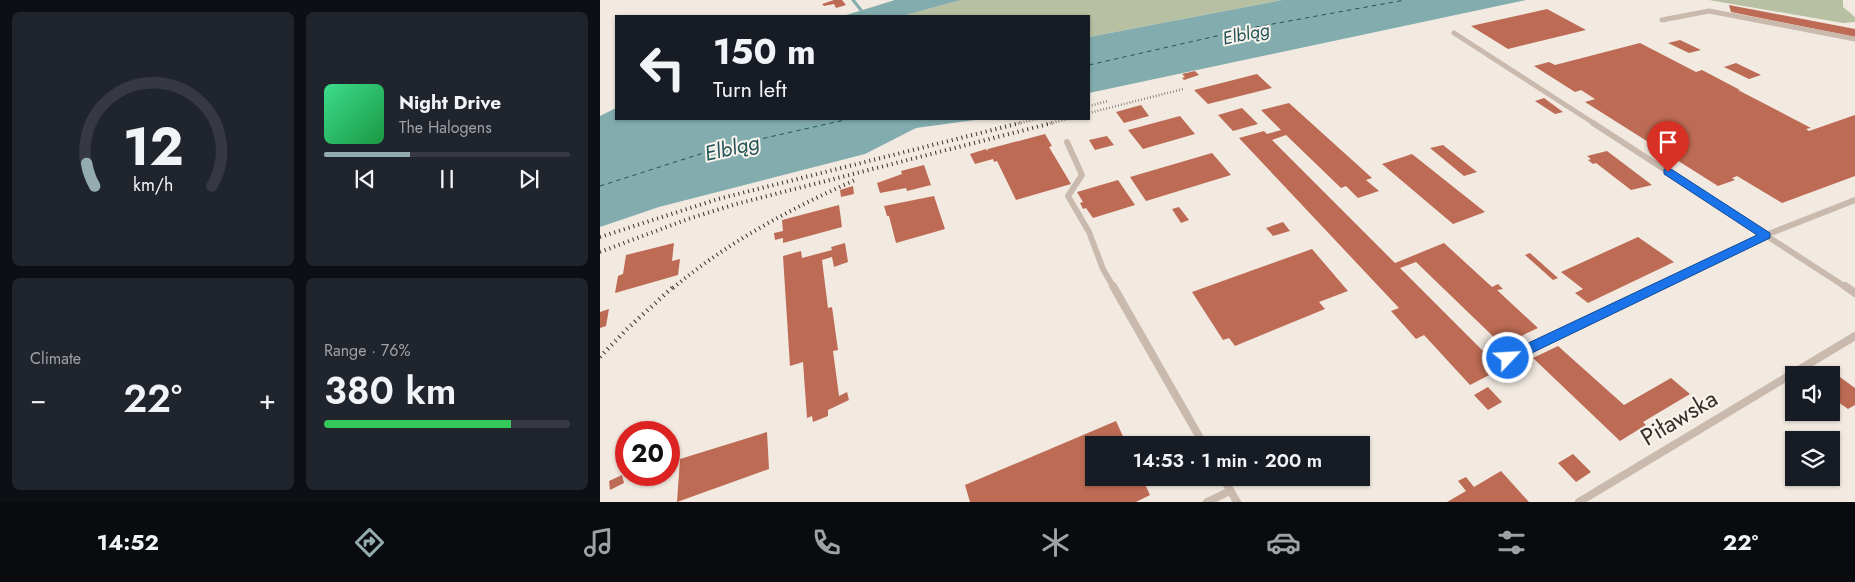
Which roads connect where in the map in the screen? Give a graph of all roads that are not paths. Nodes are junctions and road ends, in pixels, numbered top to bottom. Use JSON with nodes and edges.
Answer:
{"nodes":[{"id":1,"x":1662,"y":20,"type":"dead end"},
{"id":2,"x":1454,"y":33,"type":"dead end"},
{"id":3,"x":1855,"y":39,"type":"edge"},
{"id":4,"x":1067,"y":142,"type":"dead end"},
{"id":5,"x":1855,"y":200,"type":"edge"},
{"id":6,"x":1766,"y":236,"type":"junction"},
{"id":7,"x":1855,"y":293,"type":"edge"},
{"id":8,"x":1855,"y":336,"type":"edge"},
{"id":9,"x":1508,"y":358,"type":"dead end"},
{"id":10,"x":1199,"y":436,"type":"edge"},
{"id":11,"x":1227,"y":486,"type":"edge"},
{"id":12,"x":1230,"y":491,"type":"junction"},
{"id":13,"x":1207,"y":502,"type":"edge"},
{"id":14,"x":1237,"y":502,"type":"edge"},
{"id":15,"x":1579,"y":502,"type":"edge"}],
"edges":[{"from":1,"to":3,"type":"lane"},
{"from":2,"to":6,"type":"lane"},
{"from":4,"to":10,"type":"lane"},
{"from":5,"to":6,"type":"lane"},
{"from":6,"to":7,"type":"lane"},
{"from":6,"to":9,"type":"lane"},
{"from":8,"to":15,"type":"lane","name":"Piławska"},
{"from":11,"to":12,"type":"lane"},
{"from":12,"to":13,"type":"lane"},
{"from":12,"to":14,"type":"lane"}]}
